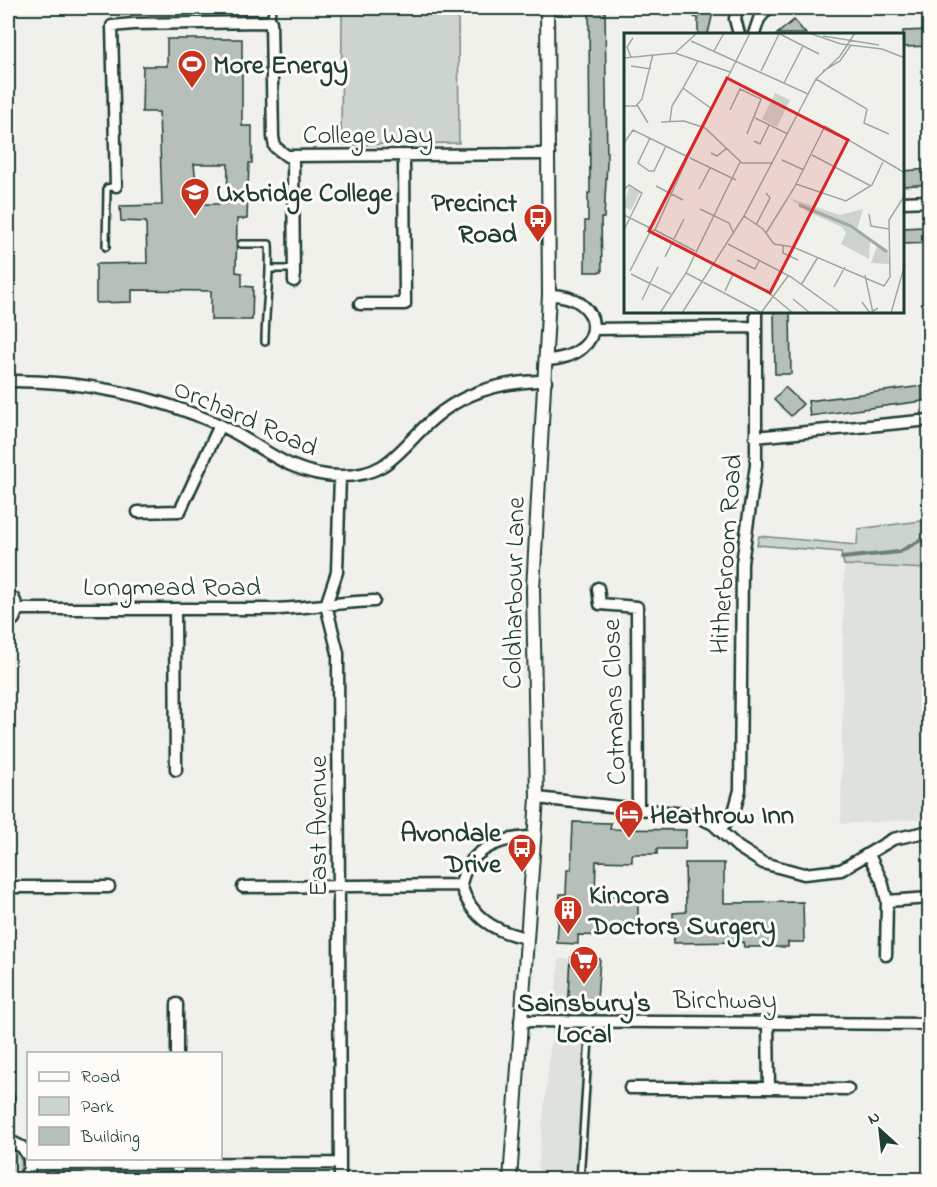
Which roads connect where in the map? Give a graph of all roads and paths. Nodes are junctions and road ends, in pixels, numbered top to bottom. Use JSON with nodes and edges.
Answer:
{"nodes":[{"id":1,"x":272,"y":8,"type":"edge"},
{"id":2,"x":547,"y":8,"type":"edge"},
{"id":3,"x":737,"y":8,"type":"edge"},
{"id":4,"x":768,"y":8,"type":"edge"},
{"id":5,"x":272,"y":22,"type":"junction"},
{"id":6,"x":740,"y":33,"type":"edge"},
{"id":7,"x":754,"y":33,"type":"edge"},
{"id":8,"x":549,"y":154,"type":"junction"},
{"id":9,"x":405,"y":157,"type":"junction"},
{"id":10,"x":293,"y":158,"type":"junction"},
{"id":11,"x":116,"y":186,"type":"joint"},
{"id":12,"x":930,"y":201,"type":"edge"},
{"id":13,"x":904,"y":202,"type":"edge"},
{"id":14,"x":241,"y":244,"type":"dead end"},
{"id":15,"x":106,"y":247,"type":"dead end"},
{"id":16,"x":271,"y":269,"type":"junction"},
{"id":17,"x":294,"y":269,"type":"junction"},
{"id":18,"x":294,"y":282,"type":"dead end"},
{"id":19,"x":549,"y":295,"type":"junction"},
{"id":20,"x":360,"y":304,"type":"dead end"},
{"id":21,"x":756,"y":314,"type":"edge"},
{"id":22,"x":756,"y":327,"type":"junction"},
{"id":23,"x":593,"y":329,"type":"junction"},
{"id":24,"x":265,"y":342,"type":"dead end"},
{"id":25,"x":547,"y":360,"type":"junction"},
{"id":26,"x":8,"y":381,"type":"edge"},
{"id":27,"x":546,"y":381,"type":"junction"},
{"id":28,"x":930,"y":420,"type":"edge"},
{"id":29,"x":220,"y":425,"type":"junction"},
{"id":30,"x":755,"y":437,"type":"junction"},
{"id":31,"x":340,"y":476,"type":"junction"},
{"id":32,"x":138,"y":512,"type":"dead end"},
{"id":33,"x":598,"y":588,"type":"dead end"},
{"id":34,"x":8,"y":596,"type":"edge"},
{"id":35,"x":374,"y":601,"type":"dead end"},
{"id":36,"x":326,"y":605,"type":"junction"},
{"id":37,"x":18,"y":609,"type":"junction"},
{"id":38,"x":175,"y":609,"type":"junction"},
{"id":39,"x":8,"y":622,"type":"edge"},
{"id":40,"x":176,"y":770,"type":"dead end"},
{"id":41,"x":537,"y":798,"type":"junction"},
{"id":42,"x":638,"y":810,"type":"junction"},
{"id":43,"x":720,"y":830,"type":"junction"},
{"id":44,"x":930,"y":831,"type":"edge"},
{"id":45,"x":534,"y":837,"type":"junction"},
{"id":46,"x":868,"y":855,"type":"junction"},
{"id":47,"x":461,"y":885,"type":"junction"},
{"id":48,"x":340,"y":886,"type":"junction"},
{"id":49,"x":8,"y":887,"type":"edge"},
{"id":50,"x":109,"y":887,"type":"dead end"},
{"id":51,"x":243,"y":887,"type":"dead end"},
{"id":52,"x":930,"y":898,"type":"edge"},
{"id":53,"x":887,"y":902,"type":"junction"},
{"id":54,"x":527,"y":938,"type":"junction"},
{"id":55,"x":886,"y":955,"type":"dead end"},
{"id":56,"x":177,"y":1004,"type":"dead end"},
{"id":57,"x":590,"y":1020,"type":"junction"},
{"id":58,"x":520,"y":1021,"type":"junction"},
{"id":59,"x":768,"y":1022,"type":"junction"},
{"id":60,"x":930,"y":1024,"type":"edge"},
{"id":61,"x":177,"y":1052,"type":"edge"},
{"id":62,"x":630,"y":1088,"type":"dead end"},
{"id":63,"x":769,"y":1088,"type":"junction"},
{"id":64,"x":848,"y":1089,"type":"dead end"},
{"id":65,"x":8,"y":1097,"type":"edge"},
{"id":66,"x":8,"y":1140,"type":"edge"},
{"id":67,"x":27,"y":1157,"type":"edge"},
{"id":68,"x":29,"y":1160,"type":"edge"},
{"id":69,"x":177,"y":1162,"type":"edge"},
{"id":70,"x":340,"y":1163,"type":"junction"},
{"id":71,"x":23,"y":1179,"type":"edge"},
{"id":72,"x":177,"y":1179,"type":"edge"},
{"id":73,"x":340,"y":1179,"type":"edge"},
{"id":74,"x":510,"y":1179,"type":"edge"},
{"id":75,"x":580,"y":1179,"type":"edge"}],
"edges":[{"from":1,"to":5,"type":"lane"},
{"from":2,"to":8,"type":"street","name":"Coldharbour Lane"},
{"from":3,"to":6,"type":"street"},
{"from":4,"to":7,"type":"street"},
{"from":5,"to":10,"type":"street","name":"College Way"},
{"from":5,"to":11,"type":"street"},
{"from":8,"to":9,"type":"street","name":"College Way"},
{"from":8,"to":19,"type":"street","name":"Coldharbour Lane"},
{"from":9,"to":10,"type":"street","name":"College Way"},
{"from":9,"to":20,"type":"street"},
{"from":10,"to":17,"type":"street"},
{"from":11,"to":15,"type":"lane"},
{"from":12,"to":13,"type":"street"},
{"from":14,"to":16,"type":"lane"},
{"from":16,"to":17,"type":"lane"},
{"from":16,"to":24,"type":"lane"},
{"from":17,"to":18,"type":"street"},
{"from":19,"to":23,"type":"street"},
{"from":19,"to":25,"type":"street","name":"Coldharbour Lane"},
{"from":21,"to":22,"type":"street","name":"Hitherbroom Road"},
{"from":22,"to":23,"type":"street"},
{"from":22,"to":30,"type":"street","name":"Hitherbroom Road"},
{"from":23,"to":25,"type":"street"},
{"from":25,"to":27,"type":"street","name":"Coldharbour Lane"},
{"from":26,"to":29,"type":"street","name":"Orchard Road"},
{"from":27,"to":31,"type":"street","name":"Orchard Road"},
{"from":27,"to":41,"type":"street","name":"Coldharbour Lane"},
{"from":28,"to":30,"type":"street"},
{"from":29,"to":31,"type":"street","name":"Orchard Road"},
{"from":29,"to":32,"type":"street"},
{"from":30,"to":43,"type":"street","name":"Hitherbroom Road"},
{"from":31,"to":36,"type":"street"},
{"from":33,"to":42,"type":"street","name":"Cotmans Close"},
{"from":34,"to":37,"type":"street"},
{"from":35,"to":36,"type":"street","name":"Longmead Road"},
{"from":36,"to":38,"type":"street","name":"Longmead Road"},
{"from":36,"to":48,"type":"street","name":"East Avenue"},
{"from":37,"to":38,"type":"street","name":"Longmead Road"},
{"from":37,"to":39,"type":"street"},
{"from":38,"to":40,"type":"street"},
{"from":41,"to":42,"type":"street"},
{"from":41,"to":45,"type":"street","name":"Coldharbour Lane"},
{"from":42,"to":43,"type":"street"},
{"from":43,"to":46,"type":"street"},
{"from":44,"to":46,"type":"street"},
{"from":45,"to":47,"type":"street"},
{"from":45,"to":54,"type":"street","name":"Coldharbour Lane"},
{"from":46,"to":53,"type":"street"},
{"from":47,"to":48,"type":"street"},
{"from":47,"to":54,"type":"street"},
{"from":48,"to":51,"type":"street"},
{"from":48,"to":70,"type":"street","name":"East Avenue"},
{"from":49,"to":50,"type":"street"},
{"from":52,"to":53,"type":"street"},
{"from":53,"to":55,"type":"street"},
{"from":54,"to":58,"type":"street","name":"Coldharbour Lane"},
{"from":56,"to":61,"type":"street"},
{"from":57,"to":58,"type":"street","name":"Birchway"},
{"from":57,"to":59,"type":"street","name":"Birchway"},
{"from":57,"to":75,"type":"lane"},
{"from":58,"to":74,"type":"street","name":"Coldharbour Lane"},
{"from":59,"to":60,"type":"street","name":"Birchway"},
{"from":59,"to":63,"type":"street"},
{"from":62,"to":63,"type":"street"},
{"from":63,"to":64,"type":"street"},
{"from":65,"to":66,"type":"street"},
{"from":66,"to":67,"type":"street"},
{"from":68,"to":69,"type":"street"},
{"from":68,"to":71,"type":"street"},
{"from":69,"to":70,"type":"street"},
{"from":69,"to":72,"type":"street"},
{"from":70,"to":73,"type":"street","name":"East Avenue"}]}
